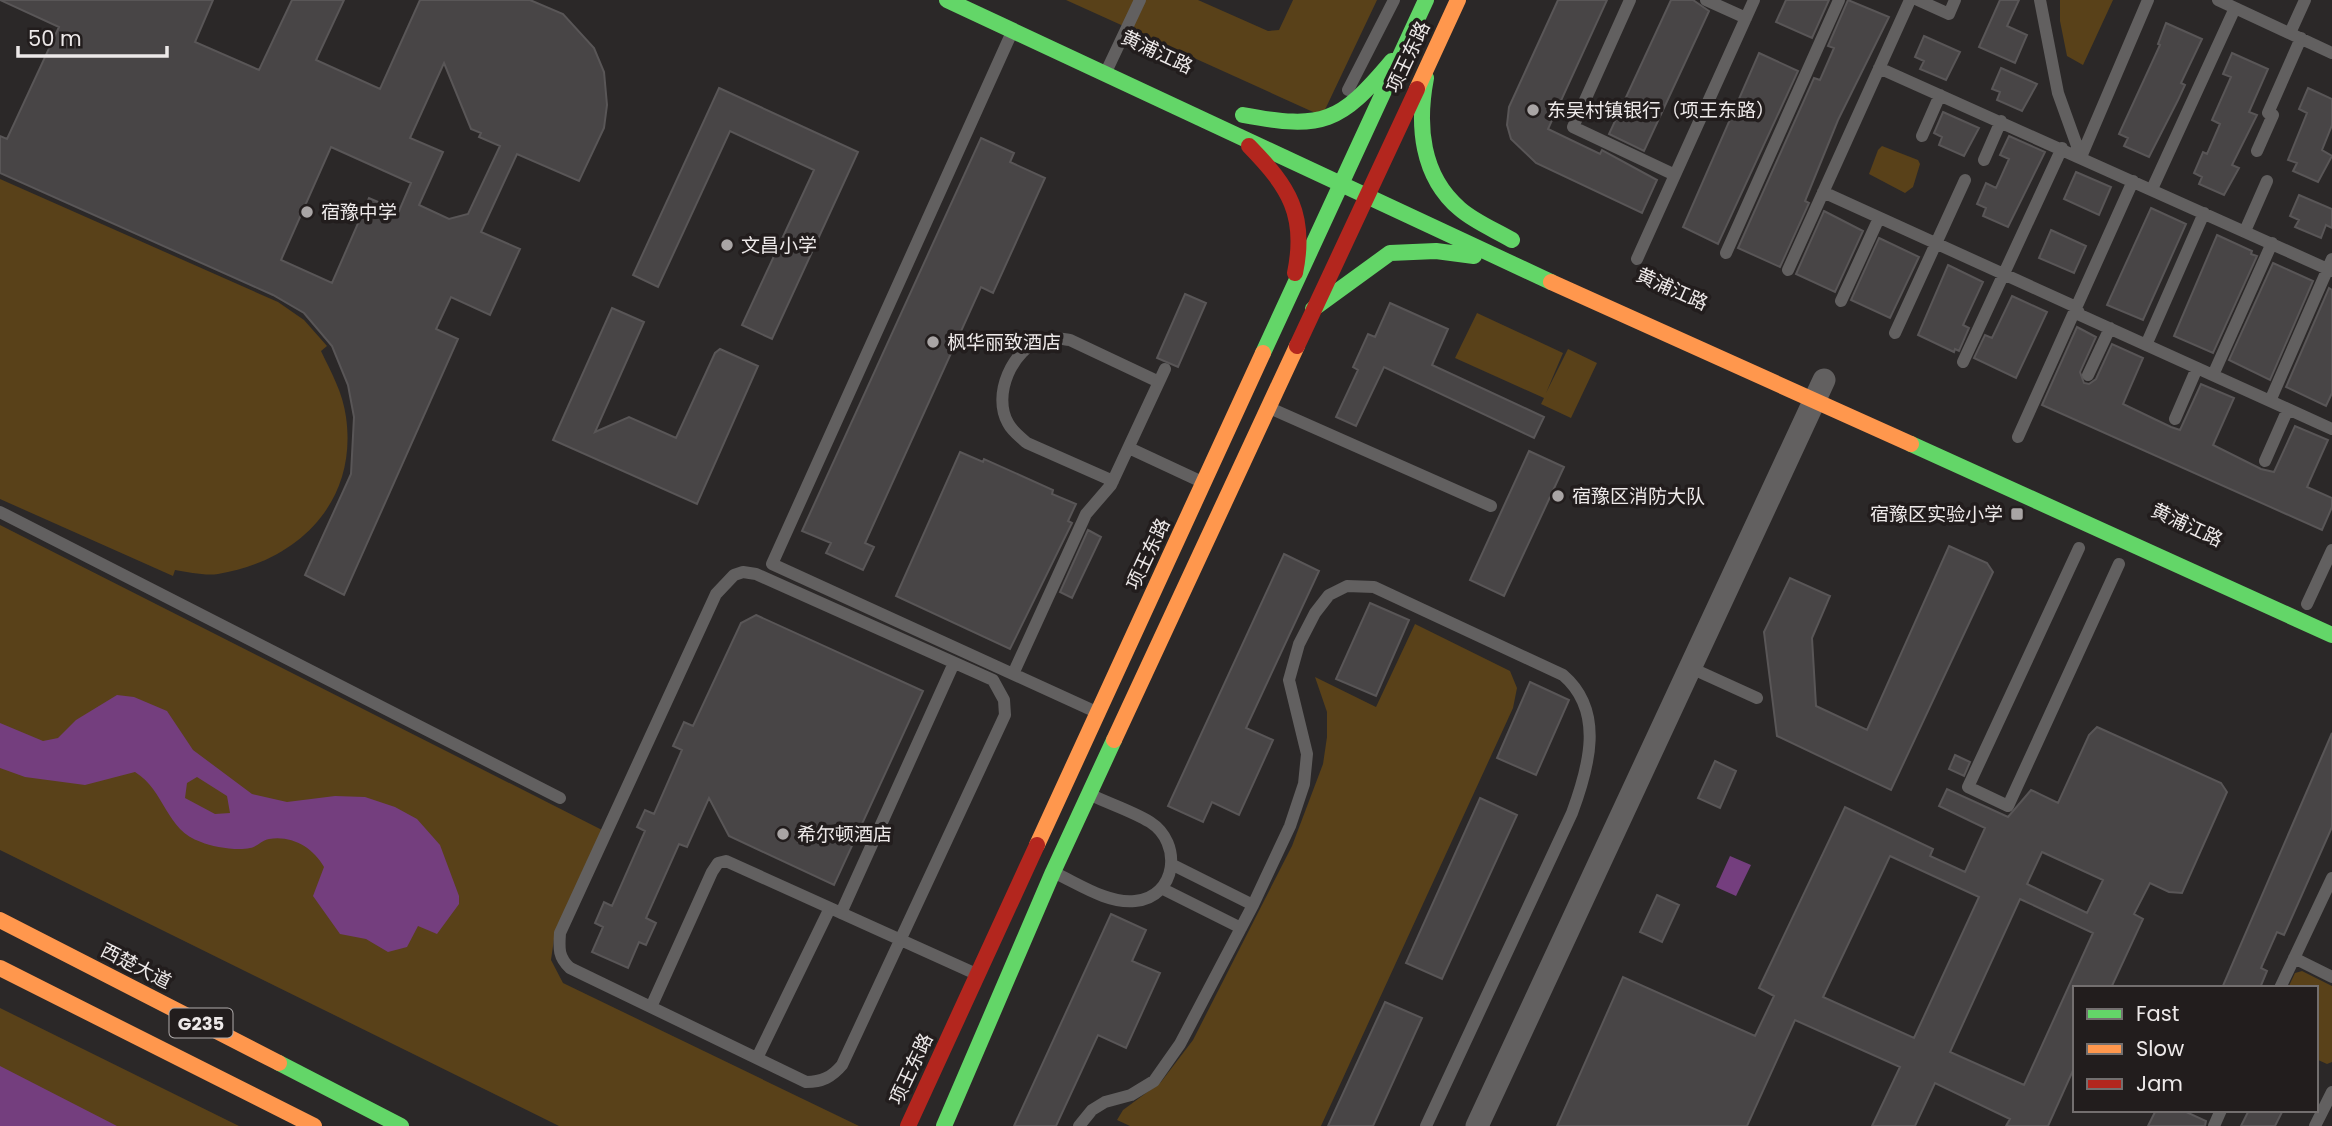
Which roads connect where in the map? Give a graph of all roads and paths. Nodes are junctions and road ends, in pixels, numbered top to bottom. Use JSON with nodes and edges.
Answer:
{"nodes":[{"id":1,"x":947,"y":0,"type":"edge"},
{"id":2,"x":1140,"y":0,"type":"edge"},
{"id":3,"x":1394,"y":0,"type":"edge"},
{"id":4,"x":1426,"y":0,"type":"edge"},
{"id":5,"x":1458,"y":0,"type":"edge"},
{"id":6,"x":1630,"y":0,"type":"edge"},
{"id":7,"x":1706,"y":0,"type":"edge"},
{"id":8,"x":1754,"y":0,"type":"edge"},
{"id":9,"x":1839,"y":0,"type":"edge"},
{"id":10,"x":1910,"y":0,"type":"edge"},
{"id":11,"x":1917,"y":0,"type":"edge"},
{"id":12,"x":1955,"y":0,"type":"edge"},
{"id":13,"x":2040,"y":0,"type":"edge"},
{"id":14,"x":2148,"y":0,"type":"edge"},
{"id":15,"x":2218,"y":0,"type":"edge"},
{"id":16,"x":2305,"y":0,"type":"edge"},
{"id":17,"x":2235,"y":8,"type":"junction"},
{"id":18,"x":990,"y":9,"type":"edge"},
{"id":19,"x":1746,"y":18,"type":"junction"},
{"id":20,"x":1013,"y":31,"type":"junction"},
{"id":21,"x":2296,"y":36,"type":"junction"},
{"id":22,"x":1406,"y":42,"type":"junction"},
{"id":23,"x":2332,"y":53,"type":"edge"},
{"id":24,"x":1432,"y":56,"type":"junction"},
{"id":25,"x":1879,"y":68,"type":"junction"},
{"id":26,"x":1106,"y":72,"type":"junction"},
{"id":27,"x":1940,"y":95,"type":"junction"},
{"id":28,"x":1322,"y":116,"type":"dead end"},
{"id":29,"x":2001,"y":121,"type":"junction"},
{"id":30,"x":1235,"y":132,"type":"junction"},
{"id":31,"x":1291,"y":136,"type":"dead end"},
{"id":32,"x":1922,"y":136,"type":"dead end"},
{"id":33,"x":2062,"y":148,"type":"junction"},
{"id":34,"x":2257,"y":151,"type":"dead end"},
{"id":35,"x":2081,"y":157,"type":"junction"},
{"id":36,"x":1345,"y":160,"type":"junction"},
{"id":37,"x":1984,"y":160,"type":"dead end"},
{"id":38,"x":1675,"y":175,"type":"junction"},
{"id":39,"x":1383,"y":177,"type":"junction"},
{"id":40,"x":1965,"y":180,"type":"dead end"},
{"id":41,"x":2133,"y":181,"type":"junction"},
{"id":42,"x":2267,"y":181,"type":"dead end"},
{"id":43,"x":1342,"y":182,"type":"junction"},
{"id":44,"x":2152,"y":189,"type":"junction"},
{"id":45,"x":1823,"y":192,"type":"junction"},
{"id":46,"x":1367,"y":194,"type":"junction"},
{"id":47,"x":1426,"y":198,"type":"dead end"},
{"id":48,"x":2204,"y":213,"type":"junction"},
{"id":49,"x":1879,"y":218,"type":"junction"},
{"id":50,"x":2245,"y":231,"type":"junction"},
{"id":51,"x":1936,"y":243,"type":"junction"},
{"id":52,"x":2272,"y":243,"type":"junction"},
{"id":53,"x":1726,"y":253,"type":"dead end"},
{"id":54,"x":1637,"y":259,"type":"dead end"},
{"id":55,"x":1503,"y":260,"type":"junction"},
{"id":56,"x":2331,"y":266,"type":"edge"},
{"id":57,"x":1788,"y":270,"type":"dead end"},
{"id":58,"x":2004,"y":274,"type":"junction"},
{"id":59,"x":1290,"y":295,"type":"junction"},
{"id":60,"x":1841,"y":301,"type":"dead end"},
{"id":61,"x":2076,"y":307,"type":"junction"},
{"id":62,"x":1313,"y":309,"type":"junction"},
{"id":63,"x":2110,"y":328,"type":"junction"},
{"id":64,"x":1895,"y":333,"type":"dead end"},
{"id":65,"x":2146,"y":345,"type":"junction"},
{"id":66,"x":1964,"y":362,"type":"dead end"},
{"id":67,"x":2197,"y":368,"type":"junction"},
{"id":68,"x":1165,"y":369,"type":"dead end"},
{"id":69,"x":2088,"y":375,"type":"dead end"},
{"id":70,"x":2213,"y":375,"type":"junction"},
{"id":71,"x":1159,"y":382,"type":"junction"},
{"id":72,"x":1822,"y":385,"type":"junction"},
{"id":73,"x":1243,"y":396,"type":"junction"},
{"id":74,"x":2270,"y":401,"type":"junction"},
{"id":75,"x":1268,"y":407,"type":"junction"},
{"id":76,"x":2288,"y":409,"type":"junction"},
{"id":77,"x":2175,"y":419,"type":"dead end"},
{"id":78,"x":2331,"y":426,"type":"edge"},
{"id":79,"x":2018,"y":437,"type":"dead end"},
{"id":80,"x":1129,"y":448,"type":"junction"},
{"id":81,"x":2265,"y":461,"type":"dead end"},
{"id":82,"x":1113,"y":481,"type":"junction"},
{"id":83,"x":1204,"y":483,"type":"junction"},
{"id":84,"x":1228,"y":494,"type":"junction"},
{"id":85,"x":1491,"y":506,"type":"dead end"},
{"id":86,"x":0,"y":512,"type":"edge"},
{"id":87,"x":2079,"y":548,"type":"dead end"},
{"id":88,"x":2332,"y":550,"type":"edge"},
{"id":89,"x":2119,"y":564,"type":"dead end"},
{"id":90,"x":2307,"y":604,"type":"dead end"},
{"id":91,"x":2332,"y":635,"type":"edge"},
{"id":92,"x":954,"y":663,"type":"junction"},
{"id":93,"x":1691,"y":668,"type":"junction"},
{"id":94,"x":1013,"y":674,"type":"junction"},
{"id":95,"x":1757,"y":698,"type":"dead end"},
{"id":96,"x":1098,"y":712,"type":"junction"},
{"id":97,"x":1065,"y":783,"type":"junction"},
{"id":98,"x":1089,"y":794,"type":"junction"},
{"id":99,"x":560,"y":798,"type":"dead end"},
{"id":100,"x":1030,"y":861,"type":"junction"},
{"id":101,"x":1171,"y":864,"type":"junction"},
{"id":102,"x":1053,"y":872,"type":"junction"},
{"id":103,"x":2332,"y":878,"type":"edge"},
{"id":104,"x":1163,"y":889,"type":"junction"},
{"id":105,"x":1253,"y":905,"type":"junction"},
{"id":106,"x":836,"y":910,"type":"junction"},
{"id":107,"x":0,"y":920,"type":"edge"},
{"id":108,"x":1241,"y":928,"type":"junction"},
{"id":109,"x":901,"y":940,"type":"junction"},
{"id":110,"x":2294,"y":958,"type":"junction"},
{"id":111,"x":0,"y":968,"type":"edge"},
{"id":112,"x":978,"y":975,"type":"junction"},
{"id":113,"x":2332,"y":977,"type":"edge"},
{"id":114,"x":2281,"y":986,"type":"edge"},
{"id":115,"x":650,"y":1007,"type":"junction"},
{"id":116,"x":757,"y":1058,"type":"junction"},
{"id":117,"x":2332,"y":1092,"type":"edge"},
{"id":118,"x":314,"y":1126,"type":"edge"},
{"id":119,"x":401,"y":1126,"type":"edge"},
{"id":120,"x":908,"y":1126,"type":"edge"},
{"id":121,"x":944,"y":1126,"type":"edge"},
{"id":122,"x":1079,"y":1126,"type":"edge"},
{"id":123,"x":1426,"y":1126,"type":"edge"},
{"id":124,"x":1477,"y":1126,"type":"edge"},
{"id":125,"x":2315,"y":1126,"type":"edge"}],
"edges":[{"from":1,"to":18,"type":"main road","name":"黄浦江路"},
{"from":2,"to":26,"type":"lane"},
{"from":3,"to":28,"type":"lane"},
{"from":4,"to":22,"type":"main road","name":"项王东路"},
{"from":5,"to":24,"type":"main road","name":"项王东路"},
{"from":6,"to":38,"type":"lane"},
{"from":7,"to":19,"type":"lane"},
{"from":8,"to":19,"type":"lane"},
{"from":9,"to":53,"type":"lane"},
{"from":10,"to":25,"type":"lane"},
{"from":11,"to":12,"type":"lane"},
{"from":13,"to":35,"type":"lane"},
{"from":14,"to":35,"type":"lane"},
{"from":15,"to":17,"type":"lane"},
{"from":16,"to":21,"type":"lane"},
{"from":17,"to":21,"type":"lane"},
{"from":17,"to":44,"type":"lane"},
{"from":18,"to":20,"type":"main road","name":"黄浦江路"},
{"from":19,"to":38,"type":"lane"},
{"from":20,"to":26,"type":"main road","name":"黄浦江路"},
{"from":20,"to":94,"type":"lane"},
{"from":21,"to":23,"type":"lane"},
{"from":21,"to":34,"type":"lane"},
{"from":22,"to":31,"type":"main road"},
{"from":22,"to":36,"type":"main road","name":"项王东路"},
{"from":24,"to":39,"type":"main road","name":"项王东路"},
{"from":24,"to":47,"type":"main road"},
{"from":25,"to":27,"type":"lane"},
{"from":25,"to":45,"type":"lane"},
{"from":26,"to":30,"type":"main road","name":"黄浦江路"},
{"from":27,"to":29,"type":"lane"},
{"from":27,"to":32,"type":"lane"},
{"from":29,"to":33,"type":"lane"},
{"from":29,"to":37,"type":"lane"},
{"from":30,"to":43,"type":"main road","name":"黄浦江路"},
{"from":30,"to":59,"type":"main road"},
{"from":33,"to":35,"type":"lane"},
{"from":33,"to":58,"type":"lane"},
{"from":35,"to":41,"type":"lane"},
{"from":36,"to":39,"type":"main road"},
{"from":36,"to":43,"type":"main road","name":"项王东路"},
{"from":38,"to":54,"type":"lane"},
{"from":39,"to":46,"type":"main road","name":"项王东路"},
{"from":40,"to":51,"type":"lane"},
{"from":41,"to":44,"type":"lane"},
{"from":41,"to":61,"type":"lane"},
{"from":42,"to":50,"type":"lane"},
{"from":43,"to":46,"type":"main road","name":"黄浦江路"},
{"from":43,"to":59,"type":"main road","name":"项王东路"},
{"from":44,"to":48,"type":"lane"},
{"from":45,"to":49,"type":"lane"},
{"from":45,"to":57,"type":"lane"},
{"from":46,"to":55,"type":"main road","name":"黄浦江路"},
{"from":46,"to":62,"type":"main road","name":"项王东路"},
{"from":48,"to":50,"type":"lane"},
{"from":48,"to":65,"type":"lane"},
{"from":49,"to":51,"type":"lane"},
{"from":49,"to":60,"type":"lane"},
{"from":50,"to":52,"type":"lane"},
{"from":51,"to":58,"type":"lane"},
{"from":51,"to":64,"type":"lane"},
{"from":52,"to":56,"type":"lane"},
{"from":52,"to":70,"type":"lane"},
{"from":55,"to":62,"type":"main road"},
{"from":55,"to":72,"type":"main road","name":"黄浦江路"},
{"from":56,"to":74,"type":"lane"},
{"from":58,"to":61,"type":"lane"},
{"from":58,"to":66,"type":"lane"},
{"from":59,"to":73,"type":"main road","name":"项王东路"},
{"from":61,"to":63,"type":"lane"},
{"from":61,"to":79,"type":"lane"},
{"from":62,"to":75,"type":"main road","name":"项王东路"},
{"from":63,"to":65,"type":"lane"},
{"from":63,"to":69,"type":"lane"},
{"from":65,"to":67,"type":"lane"},
{"from":67,"to":70,"type":"lane"},
{"from":67,"to":77,"type":"lane"},
{"from":68,"to":71,"type":"lane"},
{"from":70,"to":74,"type":"lane"},
{"from":71,"to":80,"type":"lane"},
{"from":71,"to":82,"type":"lane"},
{"from":72,"to":91,"type":"main road","name":"黄浦江路"},
{"from":72,"to":93,"type":"street"},
{"from":73,"to":75,"type":"lane"},
{"from":73,"to":83,"type":"main road","name":"项王东路"},
{"from":74,"to":76,"type":"lane"},
{"from":75,"to":84,"type":"main road","name":"项王东路"},
{"from":75,"to":85,"type":"lane"},
{"from":76,"to":78,"type":"lane"},
{"from":76,"to":81,"type":"lane"},
{"from":80,"to":82,"type":"lane"},
{"from":80,"to":83,"type":"lane"},
{"from":82,"to":94,"type":"lane"},
{"from":83,"to":84,"type":"lane"},
{"from":83,"to":96,"type":"main road","name":"项王东路"},
{"from":84,"to":98,"type":"main road","name":"项王东路"},
{"from":86,"to":99,"type":"lane"},
{"from":87,"to":89,"type":"lane"},
{"from":88,"to":90,"type":"lane"},
{"from":92,"to":106,"type":"lane"},
{"from":92,"to":109,"type":"lane"},
{"from":92,"to":115,"type":"lane"},
{"from":93,"to":95,"type":"lane"},
{"from":93,"to":124,"type":"street"},
{"from":94,"to":96,"type":"lane"},
{"from":96,"to":97,"type":"main road","name":"项王东路"},
{"from":97,"to":98,"type":"lane"},
{"from":97,"to":100,"type":"main road","name":"项王东路"},
{"from":98,"to":101,"type":"lane"},
{"from":98,"to":102,"type":"main road","name":"项王东路"},
{"from":100,"to":102,"type":"lane"},
{"from":100,"to":112,"type":"main road","name":"项王东路"},
{"from":101,"to":104,"type":"lane"},
{"from":101,"to":105,"type":"lane"},
{"from":102,"to":104,"type":"lane"},
{"from":102,"to":121,"type":"main road","name":"项王东路"},
{"from":103,"to":110,"type":"lane"},
{"from":104,"to":108,"type":"lane"},
{"from":105,"to":108,"type":"lane"},
{"from":105,"to":123,"type":"lane"},
{"from":106,"to":109,"type":"lane"},
{"from":106,"to":115,"type":"lane"},
{"from":106,"to":116,"type":"lane"},
{"from":107,"to":119,"type":"main road","name":"西楚大道","number":"G235"},
{"from":108,"to":122,"type":"lane"},
{"from":109,"to":112,"type":"lane"},
{"from":109,"to":116,"type":"lane"},
{"from":110,"to":113,"type":"lane"},
{"from":110,"to":114,"type":"lane"},
{"from":111,"to":118,"type":"main road","number":"G235"},
{"from":112,"to":120,"type":"main road","name":"项王东路"},
{"from":115,"to":116,"type":"lane"},
{"from":117,"to":125,"type":"lane"}]}
